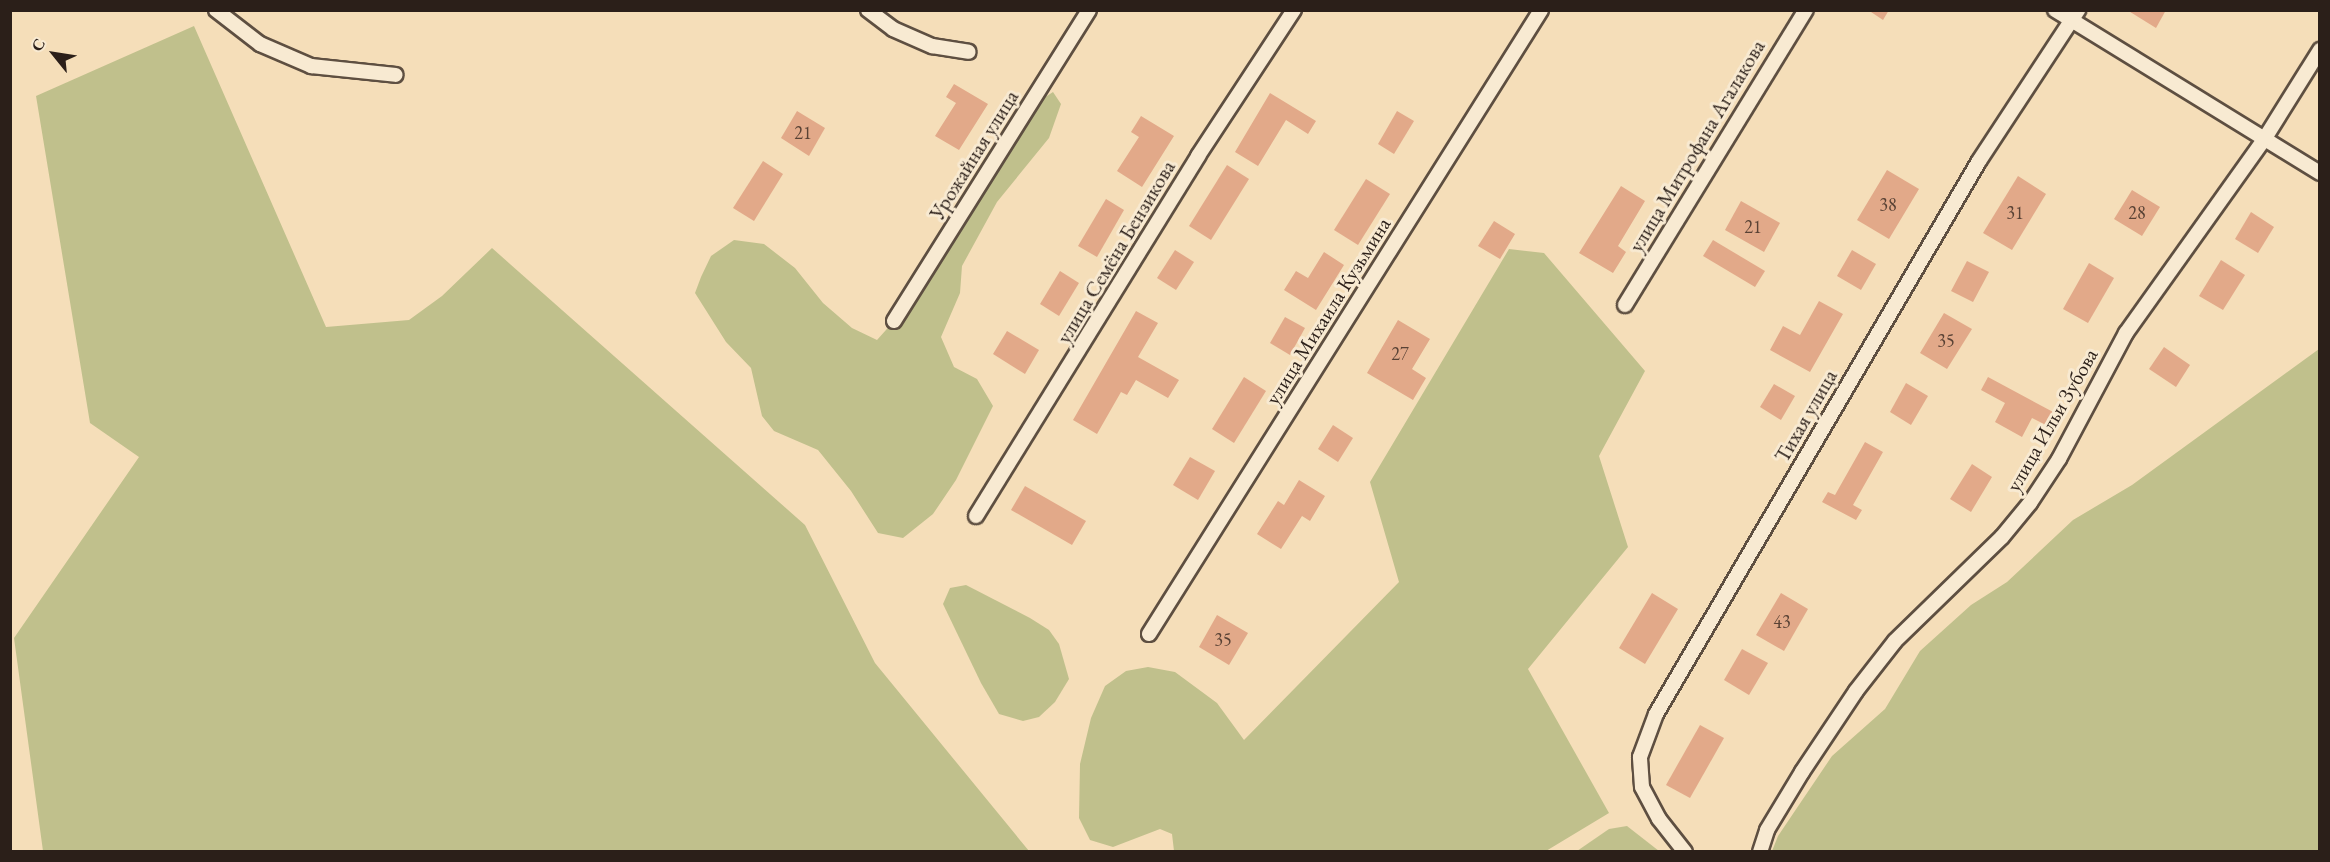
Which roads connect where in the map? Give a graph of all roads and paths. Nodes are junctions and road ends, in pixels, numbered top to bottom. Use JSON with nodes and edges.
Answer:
{"nodes":[{"id":1,"x":216,"y":10,"type":"edge"},
{"id":2,"x":868,"y":10,"type":"edge"},
{"id":3,"x":1089,"y":10,"type":"edge"},
{"id":4,"x":1294,"y":10,"type":"edge"},
{"id":5,"x":1541,"y":10,"type":"edge"},
{"id":6,"x":1806,"y":10,"type":"edge"},
{"id":7,"x":2055,"y":10,"type":"edge"},
{"id":8,"x":2074,"y":15,"type":"edge"},
{"id":9,"x":2319,"y":50,"type":"edge"},
{"id":10,"x":969,"y":52,"type":"dead end"},
{"id":11,"x":396,"y":75,"type":"dead end"},
{"id":12,"x":2265,"y":138,"type":"junction"},
{"id":13,"x":2319,"y":173,"type":"edge"},
{"id":14,"x":1625,"y":305,"type":"dead end"},
{"id":15,"x":894,"y":321,"type":"dead end"},
{"id":16,"x":976,"y":516,"type":"dead end"},
{"id":17,"x":1149,"y":634,"type":"dead end"},
{"id":18,"x":1685,"y":852,"type":"edge"},
{"id":19,"x":1760,"y":852,"type":"edge"}],
"edges":[{"from":1,"to":11,"type":"street"},
{"from":2,"to":10,"type":"street"},
{"from":3,"to":15,"type":"street","name":"Урожайная улица"},
{"from":4,"to":16,"type":"street","name":"улица Семёна Бензикова"},
{"from":5,"to":17,"type":"street","name":"улица Михаила Кузьмина"},
{"from":6,"to":14,"type":"street","name":"улица Митрофана Агалакова"},
{"from":7,"to":8,"type":"street"},
{"from":8,"to":12,"type":"street"},
{"from":8,"to":18,"type":"street","name":"Тихая улица"},
{"from":9,"to":12,"type":"street","name":"улица Ильи Зубова"},
{"from":12,"to":13,"type":"street"},
{"from":12,"to":19,"type":"street","name":"улица Ильи Зубова"}]}
